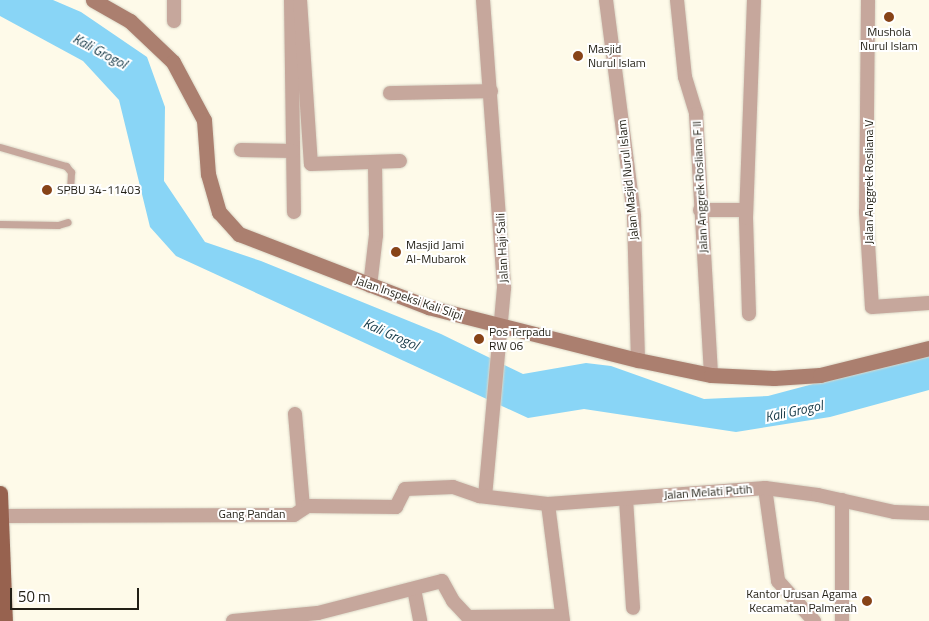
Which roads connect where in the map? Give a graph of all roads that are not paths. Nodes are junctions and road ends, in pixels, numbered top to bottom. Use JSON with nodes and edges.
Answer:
{"nodes":[{"id":1,"x":93,"y":0,"type":"edge"},
{"id":2,"x":174,"y":0,"type":"edge"},
{"id":3,"x":291,"y":0,"type":"edge"},
{"id":4,"x":300,"y":0,"type":"edge"},
{"id":5,"x":483,"y":0,"type":"edge"},
{"id":6,"x":606,"y":0,"type":"edge"},
{"id":7,"x":677,"y":0,"type":"edge"},
{"id":8,"x":754,"y":0,"type":"edge"},
{"id":9,"x":868,"y":0,"type":"edge"},
{"id":10,"x":174,"y":21,"type":"dead end"},
{"id":11,"x":491,"y":91,"type":"junction"},
{"id":12,"x":390,"y":93,"type":"dead end"},
{"id":13,"x":0,"y":147,"type":"edge"},
{"id":14,"x":241,"y":150,"type":"dead end"},
{"id":15,"x":293,"y":151,"type":"junction"},
{"id":16,"x":400,"y":161,"type":"dead end"},
{"id":17,"x":375,"y":163,"type":"junction"},
{"id":18,"x":70,"y":190,"type":"dead end"},
{"id":19,"x":700,"y":210,"type":"junction"},
{"id":20,"x":746,"y":210,"type":"junction"},
{"id":21,"x":294,"y":212,"type":"dead end"},
{"id":22,"x":68,"y":222,"type":"dead end"},
{"id":23,"x":0,"y":224,"type":"edge"},
{"id":24,"x":370,"y":286,"type":"junction"},
{"id":25,"x":929,"y":303,"type":"edge"},
{"id":26,"x":749,"y":314,"type":"dead end"},
{"id":27,"x":502,"y":327,"type":"junction"},
{"id":28,"x":929,"y":348,"type":"edge"},
{"id":29,"x":638,"y":360,"type":"junction"},
{"id":30,"x":711,"y":375,"type":"junction"},
{"id":31,"x":295,"y":414,"type":"dead end"},
{"id":32,"x":765,"y":488,"type":"junction"},
{"id":33,"x":0,"y":493,"type":"edge"},
{"id":34,"x":486,"y":496,"type":"junction"},
{"id":35,"x":626,"y":499,"type":"junction"},
{"id":36,"x":842,"y":500,"type":"junction"},
{"id":37,"x":548,"y":504,"type":"junction"},
{"id":38,"x":303,"y":508,"type":"junction"},
{"id":39,"x":929,"y":513,"type":"edge"},
{"id":40,"x":2,"y":516,"type":"junction"},
{"id":41,"x":414,"y":589,"type":"junction"},
{"id":42,"x":633,"y":608,"type":"dead end"},
{"id":43,"x":562,"y":618,"type":"edge"},
{"id":44,"x":268,"y":620,"type":"edge"},
{"id":45,"x":5,"y":621,"type":"edge"},
{"id":46,"x":233,"y":621,"type":"edge"},
{"id":47,"x":420,"y":621,"type":"edge"},
{"id":48,"x":814,"y":621,"type":"edge"},
{"id":49,"x":842,"y":621,"type":"edge"}],
"edges":[{"from":1,"to":24,"type":"street","name":"Jalan Inspeksi Kali Slipi"},
{"from":2,"to":10,"type":"street"},
{"from":3,"to":15,"type":"street"},
{"from":4,"to":17,"type":"street"},
{"from":5,"to":11,"type":"street","name":"Jalan Haji Saili"},
{"from":6,"to":29,"type":"street","name":"Jalan Masjid Nurul Islam"},
{"from":7,"to":19,"type":"street","name":"Jalan Anggrek Rosliana F II"},
{"from":8,"to":20,"type":"street"},
{"from":9,"to":25,"type":"street","name":"Jalan Anggrek Rosliana V"},
{"from":11,"to":12,"type":"street"},
{"from":11,"to":27,"type":"street","name":"Jalan Haji Saili"},
{"from":13,"to":18,"type":"lane"},
{"from":14,"to":15,"type":"street"},
{"from":15,"to":21,"type":"street"},
{"from":16,"to":17,"type":"street"},
{"from":17,"to":24,"type":"street"},
{"from":19,"to":20,"type":"street"},
{"from":19,"to":30,"type":"street","name":"Jalan Anggrek Rosliana F II"},
{"from":20,"to":26,"type":"street"},
{"from":22,"to":23,"type":"lane"},
{"from":24,"to":27,"type":"street","name":"Jalan Inspeksi Kali Slipi"},
{"from":27,"to":29,"type":"street","name":"Jalan Inspeksi Kali Slipi"},
{"from":27,"to":34,"type":"street","name":"Jalan Haji Saili"},
{"from":28,"to":30,"type":"street","name":"Jalan Inspeksi Kali Slipi"},
{"from":29,"to":30,"type":"street","name":"Jalan Inspeksi Kali Slipi"},
{"from":31,"to":38,"type":"street"},
{"from":32,"to":35,"type":"street","name":"Jalan Melati Putih"},
{"from":32,"to":36,"type":"street","name":"Jalan Melati Putih"},
{"from":32,"to":48,"type":"street"},
{"from":33,"to":40,"type":"main road"},
{"from":34,"to":37,"type":"street","name":"Jalan Melati Putih"},
{"from":34,"to":38,"type":"street","name":"Gang Pandan"},
{"from":35,"to":37,"type":"street","name":"Jalan Melati Putih"},
{"from":35,"to":42,"type":"street"},
{"from":36,"to":39,"type":"street","name":"Jalan Melati Putih"},
{"from":36,"to":49,"type":"street"},
{"from":37,"to":43,"type":"street"},
{"from":38,"to":40,"type":"street","name":"Gang Pandan"},
{"from":40,"to":45,"type":"main road"},
{"from":41,"to":43,"type":"street"},
{"from":41,"to":44,"type":"street"},
{"from":41,"to":47,"type":"street"},
{"from":44,"to":46,"type":"street"}]}
